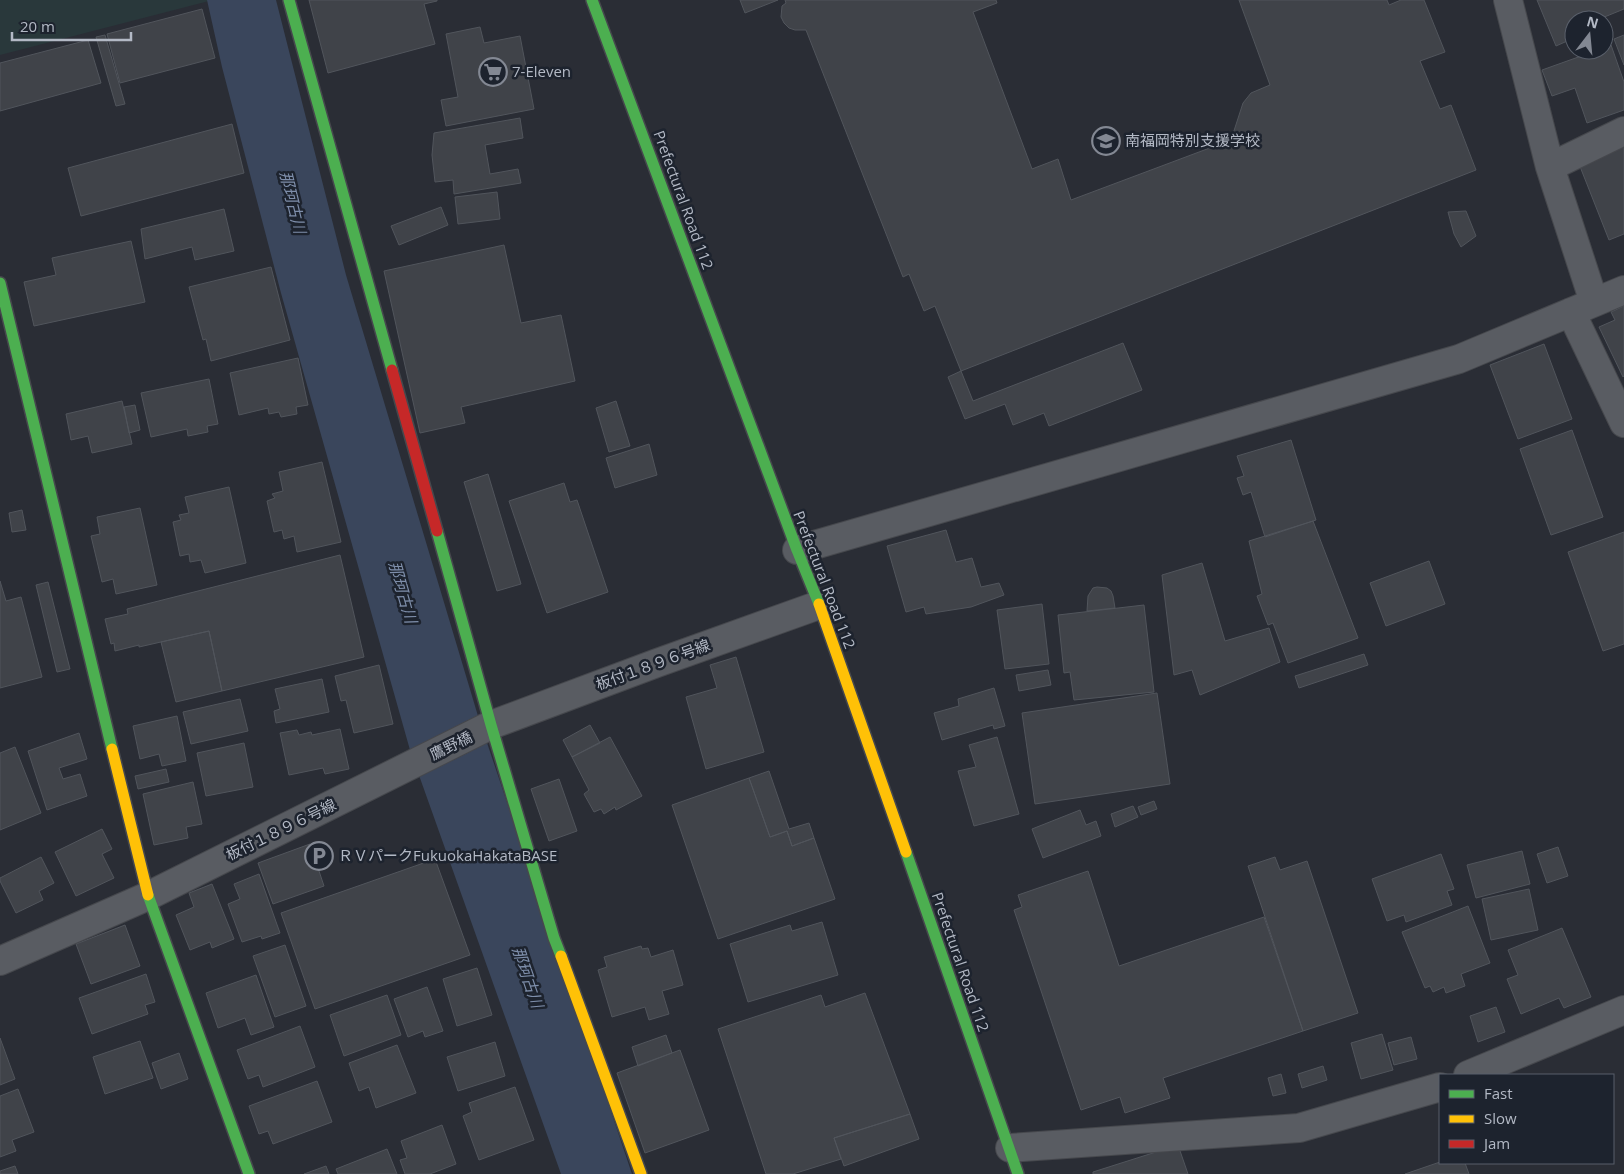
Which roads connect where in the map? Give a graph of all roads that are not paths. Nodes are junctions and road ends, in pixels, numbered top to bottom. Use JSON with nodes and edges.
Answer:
{"nodes":[{"id":1,"x":289,"y":0,"type":"edge"},
{"id":2,"x":592,"y":0,"type":"edge"},
{"id":3,"x":1508,"y":0,"type":"edge"},
{"id":4,"x":1624,"y":132,"type":"edge"},
{"id":5,"x":1550,"y":167,"type":"junction"},
{"id":6,"x":0,"y":283,"type":"edge"},
{"id":7,"x":1624,"y":290,"type":"edge"},
{"id":8,"x":1582,"y":307,"type":"junction"},
{"id":9,"x":1624,"y":423,"type":"edge"},
{"id":10,"x":797,"y":550,"type":"junction"},
{"id":11,"x":819,"y":605,"type":"junction"},
{"id":12,"x":490,"y":726,"type":"junction"},
{"id":13,"x":413,"y":764,"type":"joint"},
{"id":14,"x":148,"y":896,"type":"junction"},
{"id":15,"x":0,"y":961,"type":"edge"},
{"id":16,"x":1624,"y":1010,"type":"edge"},
{"id":17,"x":1470,"y":1074,"type":"edge"},
{"id":18,"x":1439,"y":1087,"type":"edge"},
{"id":19,"x":1010,"y":1148,"type":"junction"},
{"id":20,"x":250,"y":1174,"type":"edge"},
{"id":21,"x":641,"y":1174,"type":"edge"},
{"id":22,"x":1018,"y":1174,"type":"edge"}],
"edges":[{"from":1,"to":12,"type":"street"},
{"from":2,"to":10,"type":"street","name":"Prefectural Road 112"},
{"from":3,"to":5,"type":"street"},
{"from":4,"to":5,"type":"street"},
{"from":5,"to":8,"type":"street"},
{"from":6,"to":14,"type":"street"},
{"from":7,"to":8,"type":"street"},
{"from":8,"to":9,"type":"street"},
{"from":8,"to":10,"type":"street"},
{"from":10,"to":11,"type":"street","name":"Prefectural Road 112"},
{"from":11,"to":12,"type":"street","name":"板付１８９６号線"},
{"from":11,"to":19,"type":"street","name":"Prefectural Road 112"},
{"from":12,"to":13,"type":"street","name":"鷹野橋"},
{"from":12,"to":21,"type":"street"},
{"from":13,"to":14,"type":"street","name":"板付１８９６号線"},
{"from":14,"to":15,"type":"street","name":"板付１８９６号線"},
{"from":14,"to":20,"type":"street"},
{"from":16,"to":17,"type":"street"},
{"from":18,"to":19,"type":"street"},
{"from":19,"to":22,"type":"street","name":"Prefectural Road 112"}]}
